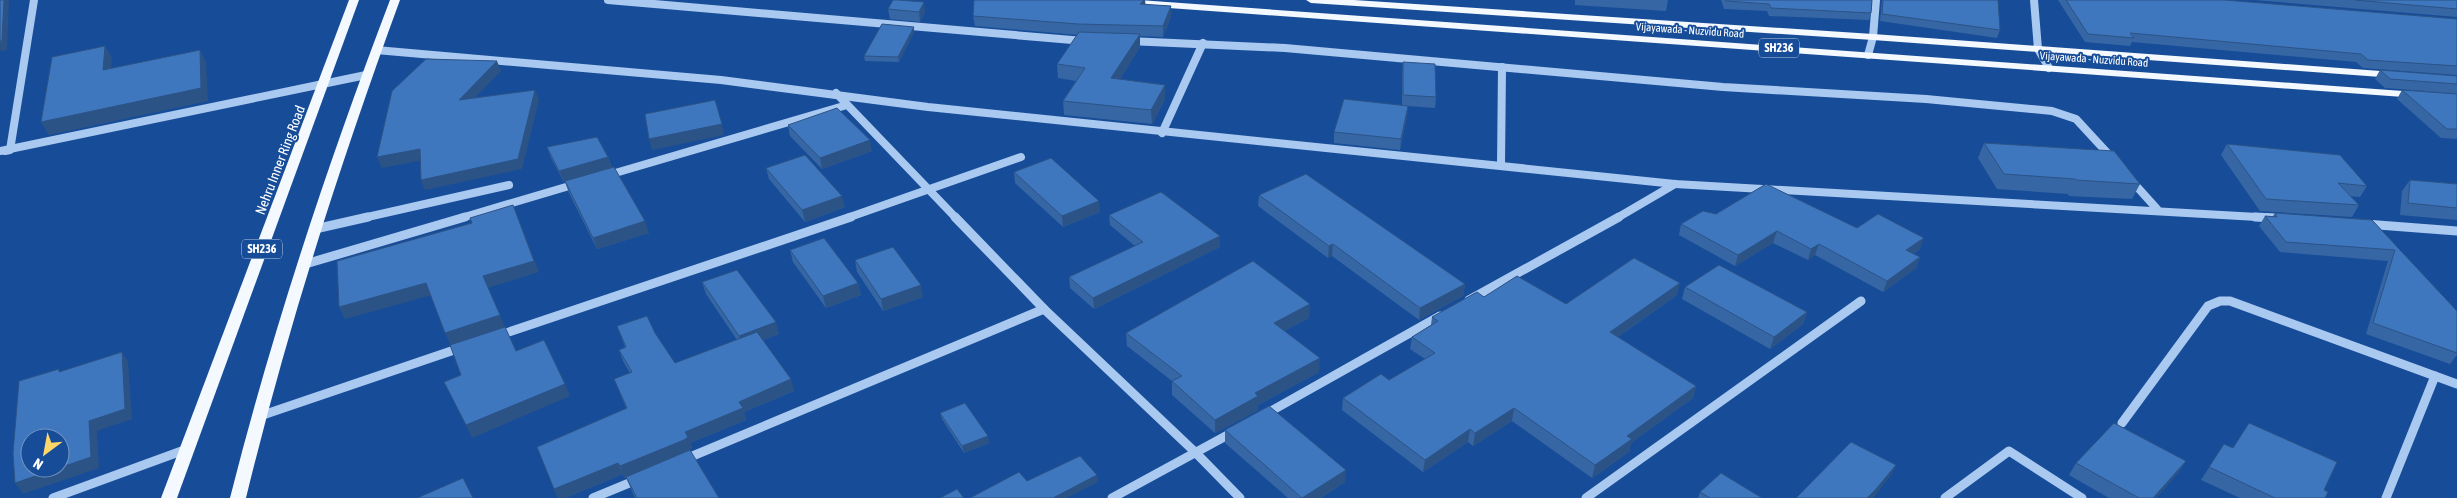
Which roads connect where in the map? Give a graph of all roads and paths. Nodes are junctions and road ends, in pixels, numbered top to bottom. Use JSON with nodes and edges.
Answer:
{"nodes":[{"id":1,"x":34,"y":0,"type":"edge"},
{"id":2,"x":354,"y":0,"type":"edge"},
{"id":3,"x":395,"y":0,"type":"edge"},
{"id":4,"x":608,"y":0,"type":"edge"},
{"id":5,"x":1100,"y":0,"type":"edge"},
{"id":6,"x":1311,"y":0,"type":"edge"},
{"id":7,"x":1876,"y":0,"type":"edge"},
{"id":8,"x":2034,"y":0,"type":"edge"},
{"id":9,"x":1386,"y":2,"type":"edge"},
{"id":10,"x":1873,"y":37,"type":"junction"},
{"id":11,"x":1094,"y":41,"type":"edge"},
{"id":12,"x":1124,"y":41,"type":"edge"},
{"id":13,"x":1203,"y":42,"type":"junction"},
{"id":14,"x":2038,"y":49,"type":"junction"},
{"id":15,"x":376,"y":50,"type":"junction"},
{"id":16,"x":1868,"y":55,"type":"junction"},
{"id":17,"x":1502,"y":67,"type":"junction"},
{"id":18,"x":2048,"y":68,"type":"junction"},
{"id":19,"x":366,"y":75,"type":"junction"},
{"id":20,"x":2407,"y":76,"type":"edge"},
{"id":21,"x":325,"y":82,"type":"junction"},
{"id":22,"x":835,"y":93,"type":"junction"},
{"id":23,"x":2427,"y":96,"type":"edge"},
{"id":24,"x":848,"y":105,"type":"junction"},
{"id":25,"x":1162,"y":133,"type":"junction"},
{"id":26,"x":10,"y":150,"type":"junction"},
{"id":27,"x":0,"y":152,"type":"edge"},
{"id":28,"x":1021,"y":157,"type":"dead end"},
{"id":29,"x":1501,"y":165,"type":"junction"},
{"id":30,"x":2119,"y":166,"type":"edge"},
{"id":31,"x":2125,"y":173,"type":"edge"},
{"id":32,"x":596,"y":179,"type":"edge"},
{"id":33,"x":587,"y":181,"type":"edge"},
{"id":34,"x":1674,"y":184,"type":"junction"},
{"id":35,"x":509,"y":185,"type":"dead end"},
{"id":36,"x":931,"y":190,"type":"junction"},
{"id":37,"x":2157,"y":210,"type":"junction"},
{"id":38,"x":2283,"y":218,"type":"edge"},
{"id":39,"x":2351,"y":223,"type":"edge"},
{"id":40,"x":315,"y":230,"type":"junction"},
{"id":41,"x":2457,"y":231,"type":"edge"},
{"id":42,"x":302,"y":265,"type":"junction"},
{"id":43,"x":1861,"y":301,"type":"dead end"},
{"id":44,"x":1044,"y":309,"type":"junction"},
{"id":45,"x":491,"y":338,"type":"edge"},
{"id":46,"x":472,"y":344,"type":"edge"},
{"id":47,"x":2435,"y":376,"type":"junction"},
{"id":48,"x":2457,"y":384,"type":"edge"},
{"id":49,"x":257,"y":417,"type":"junction"},
{"id":50,"x":2122,"y":423,"type":"dead end"},
{"id":51,"x":187,"y":449,"type":"junction"},
{"id":52,"x":1196,"y":453,"type":"junction"},
{"id":53,"x":676,"y":463,"type":"edge"},
{"id":54,"x":648,"y":475,"type":"edge"},
{"id":55,"x":53,"y":498,"type":"edge"},
{"id":56,"x":169,"y":498,"type":"edge"},
{"id":57,"x":238,"y":498,"type":"edge"},
{"id":58,"x":593,"y":498,"type":"edge"},
{"id":59,"x":1112,"y":498,"type":"edge"},
{"id":60,"x":1240,"y":498,"type":"edge"},
{"id":61,"x":1586,"y":498,"type":"edge"},
{"id":62,"x":1945,"y":498,"type":"edge"},
{"id":63,"x":2082,"y":498,"type":"edge"},
{"id":64,"x":2386,"y":498,"type":"edge"}],
"edges":[{"from":1,"to":26,"type":"street"},
{"from":2,"to":21,"type":"main road","name":"Nehru Inner Ring Road","number":"SH236"},
{"from":3,"to":15,"type":"main road"},
{"from":4,"to":11,"type":"street"},
{"from":5,"to":16,"type":"main road","name":"Vijayawada - Nuzvidu Road","number":"SH236"},
{"from":6,"to":9,"type":"main road","name":"Vijayawada - Nuzvidu Road","number":"SH236"},
{"from":7,"to":10,"type":"street"},
{"from":8,"to":14,"type":"street"},
{"from":9,"to":10,"type":"main road","name":"Vijayawada - Nuzvidu Road","number":"SH236"},
{"from":10,"to":14,"type":"main road","name":"Vijayawada - Nuzvidu Road","number":"SH236"},
{"from":10,"to":16,"type":"street"},
{"from":12,"to":13,"type":"street"},
{"from":13,"to":17,"type":"street"},
{"from":13,"to":25,"type":"street"},
{"from":14,"to":18,"type":"street"},
{"from":14,"to":20,"type":"main road","name":"Vijayawada - Nuzvidu Road","number":"SH236"},
{"from":15,"to":19,"type":"main road"},
{"from":15,"to":22,"type":"street"},
{"from":16,"to":18,"type":"main road","name":"Vijayawada - Nuzvidu Road","number":"SH236"},
{"from":17,"to":29,"type":"street"},
{"from":17,"to":30,"type":"street"},
{"from":18,"to":23,"type":"main road","name":"Vijayawada - Nuzvidu Road","number":"SH236"},
{"from":19,"to":21,"type":"street"},
{"from":19,"to":40,"type":"main road"},
{"from":21,"to":26,"type":"street"},
{"from":21,"to":51,"type":"main road","name":"Nehru Inner Ring Road","number":"SH236"},
{"from":22,"to":24,"type":"street"},
{"from":22,"to":25,"type":"street"},
{"from":24,"to":32,"type":"street"},
{"from":24,"to":36,"type":"street"},
{"from":25,"to":29,"type":"street"},
{"from":26,"to":27,"type":"street"},
{"from":28,"to":36,"type":"street"},
{"from":29,"to":34,"type":"street"},
{"from":31,"to":37,"type":"street"},
{"from":33,"to":42,"type":"street"},
{"from":34,"to":37,"type":"street"},
{"from":34,"to":52,"type":"street"},
{"from":35,"to":40,"type":"street"},
{"from":36,"to":44,"type":"street"},
{"from":36,"to":45,"type":"street"},
{"from":37,"to":38,"type":"street"},
{"from":39,"to":41,"type":"street"},
{"from":40,"to":42,"type":"main road"},
{"from":42,"to":49,"type":"main road"},
{"from":43,"to":61,"type":"street"},
{"from":44,"to":52,"type":"street"},
{"from":44,"to":53,"type":"street"},
{"from":46,"to":49,"type":"street"},
{"from":47,"to":48,"type":"street"},
{"from":47,"to":50,"type":"street"},
{"from":47,"to":64,"type":"street"},
{"from":49,"to":57,"type":"main road"},
{"from":51,"to":55,"type":"street"},
{"from":51,"to":56,"type":"main road","name":"Nehru Inner Ring Road","number":"SH236"},
{"from":52,"to":59,"type":"street"},
{"from":52,"to":60,"type":"street"},
{"from":54,"to":58,"type":"street"},
{"from":62,"to":63,"type":"street"}]}
